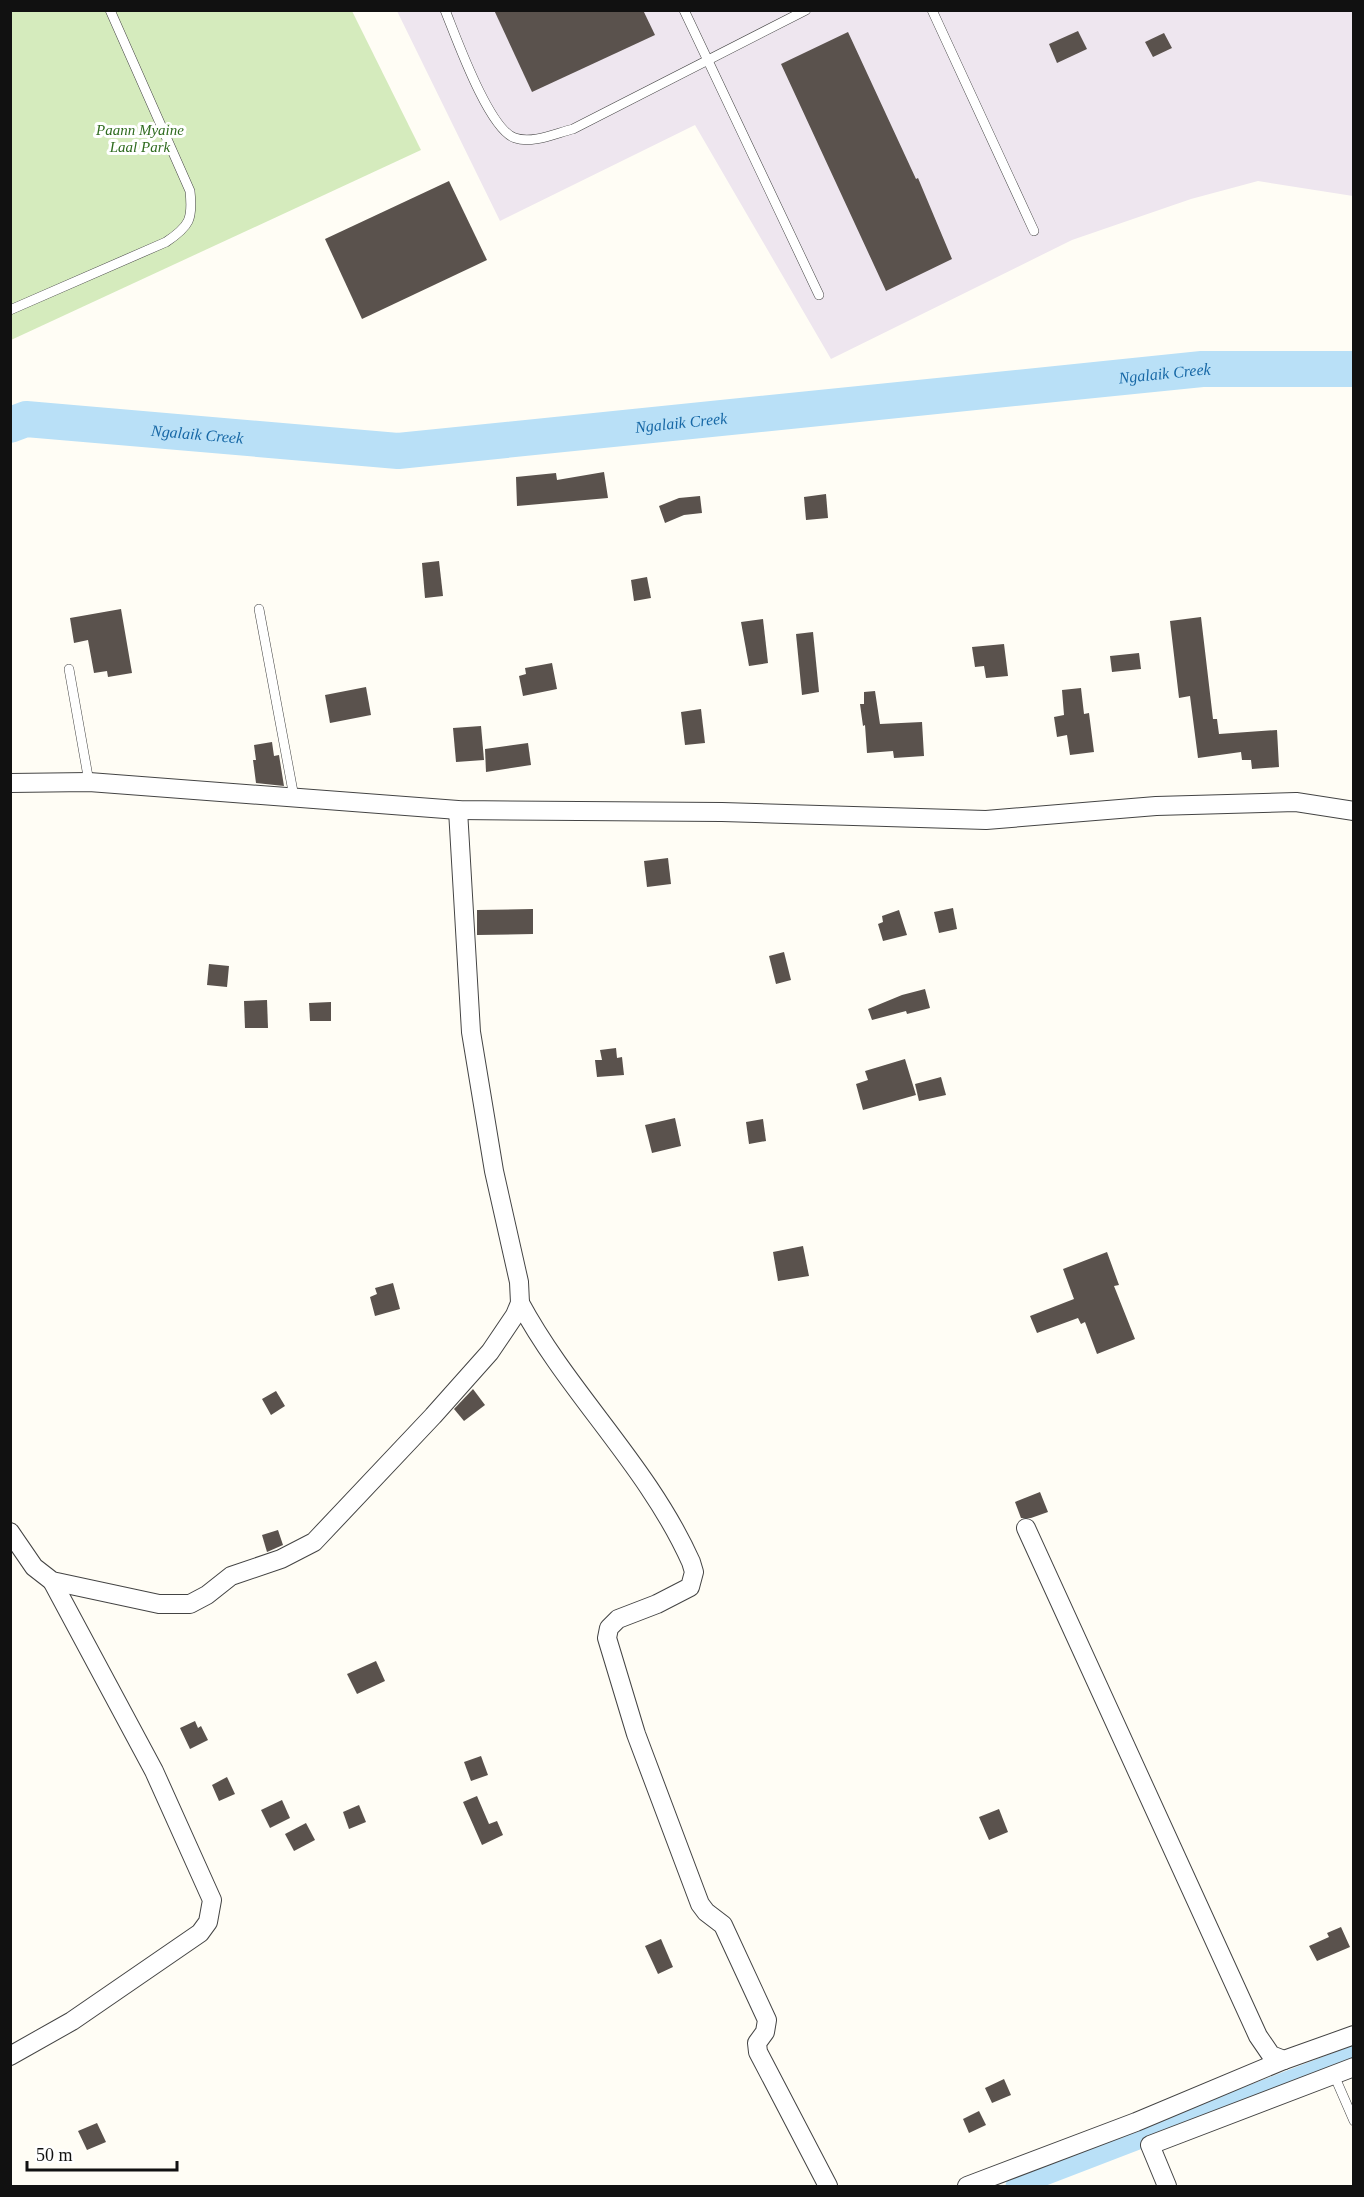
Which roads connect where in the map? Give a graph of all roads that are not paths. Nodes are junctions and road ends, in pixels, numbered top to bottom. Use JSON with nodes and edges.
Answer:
{"nodes":[{"id":1,"x":110,"y":10,"type":"edge"},
{"id":2,"x":445,"y":10,"type":"edge"},
{"id":3,"x":684,"y":10,"type":"edge"},
{"id":4,"x":806,"y":10,"type":"edge"},
{"id":5,"x":932,"y":10,"type":"edge"},
{"id":6,"x":706,"y":61,"type":"junction"},
{"id":7,"x":1034,"y":231,"type":"dead end"},
{"id":8,"x":819,"y":296,"type":"dead end"},
{"id":9,"x":10,"y":310,"type":"edge"},
{"id":10,"x":259,"y":609,"type":"dead end"},
{"id":11,"x":69,"y":669,"type":"dead end"},
{"id":12,"x":89,"y":782,"type":"junction"},
{"id":13,"x":10,"y":783,"type":"edge"},
{"id":14,"x":294,"y":797,"type":"junction"},
{"id":15,"x":458,"y":810,"type":"junction"},
{"id":16,"x":1353,"y":811,"type":"edge"},
{"id":17,"x":520,"y":1303,"type":"junction"},
{"id":18,"x":1026,"y":1528,"type":"dead end"},
{"id":19,"x":10,"y":1532,"type":"edge"},
{"id":20,"x":52,"y":1581,"type":"junction"},
{"id":21,"x":1353,"y":2035,"type":"edge"},
{"id":22,"x":10,"y":2056,"type":"edge"},
{"id":23,"x":1284,"y":2060,"type":"junction"},
{"id":24,"x":1353,"y":2067,"type":"edge"},
{"id":25,"x":1334,"y":2075,"type":"junction"},
{"id":26,"x":1353,"y":2121,"type":"edge"},
{"id":27,"x":828,"y":2187,"type":"edge"},
{"id":28,"x":967,"y":2187,"type":"edge"},
{"id":29,"x":1167,"y":2187,"type":"edge"}],
"edges":[{"from":1,"to":9,"type":"lane"},
{"from":2,"to":6,"type":"lane"},
{"from":3,"to":6,"type":"lane"},
{"from":4,"to":6,"type":"lane"},
{"from":5,"to":7,"type":"lane"},
{"from":6,"to":8,"type":"lane"},
{"from":10,"to":14,"type":"lane"},
{"from":11,"to":12,"type":"lane"},
{"from":12,"to":13,"type":"street"},
{"from":12,"to":14,"type":"street"},
{"from":14,"to":15,"type":"street"},
{"from":15,"to":16,"type":"street"},
{"from":15,"to":17,"type":"street"},
{"from":17,"to":20,"type":"street"},
{"from":17,"to":27,"type":"street"},
{"from":18,"to":23,"type":"street"},
{"from":19,"to":20,"type":"street"},
{"from":20,"to":22,"type":"street"},
{"from":21,"to":23,"type":"street"},
{"from":23,"to":28,"type":"street"},
{"from":24,"to":25,"type":"street"},
{"from":25,"to":26,"type":"lane"},
{"from":25,"to":29,"type":"street"}]}
